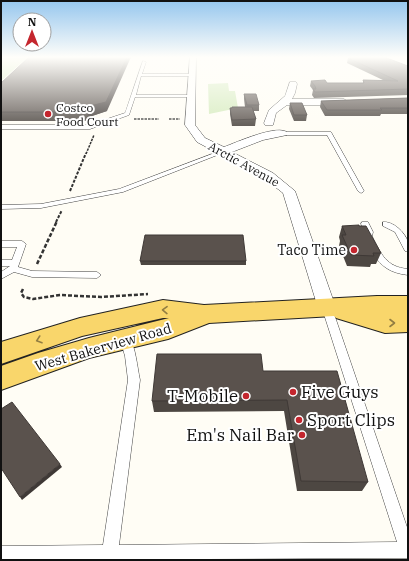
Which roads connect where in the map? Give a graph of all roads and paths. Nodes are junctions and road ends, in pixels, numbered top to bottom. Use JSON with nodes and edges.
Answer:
{"nodes":[{"id":1,"x":136,"y":83,"type":"edge"},
{"id":2,"x":192,"y":83,"type":"edge"},
{"id":3,"x":293,"y":84,"type":"dead end"},
{"id":4,"x":132,"y":96,"type":"junction"},
{"id":5,"x":191,"y":96,"type":"junction"},
{"id":6,"x":285,"y":102,"type":"junction"},
{"id":7,"x":352,"y":102,"type":"edge"},
{"id":8,"x":129,"y":119,"type":"dead end"},
{"id":9,"x":159,"y":119,"type":"dead end"},
{"id":10,"x":169,"y":119,"type":"dead end"},
{"id":11,"x":182,"y":119,"type":"dead end"},
{"id":12,"x":269,"y":123,"type":"dead end"},
{"id":13,"x":1,"y":127,"type":"edge"},
{"id":14,"x":283,"y":133,"type":"joint"},
{"id":15,"x":94,"y":134,"type":"dead end"},
{"id":16,"x":201,"y":140,"type":"junction"},
{"id":17,"x":246,"y":142,"type":"junction"},
{"id":18,"x":222,"y":152,"type":"junction"},
{"id":19,"x":70,"y":191,"type":"dead end"},
{"id":20,"x":361,"y":191,"type":"dead end"},
{"id":21,"x":1,"y":206,"type":"edge"},
{"id":22,"x":63,"y":208,"type":"dead end"},
{"id":23,"x":365,"y":224,"type":"edge"},
{"id":24,"x":386,"y":224,"type":"dead end"},
{"id":25,"x":1,"y":244,"type":"edge"},
{"id":26,"x":408,"y":249,"type":"edge"},
{"id":27,"x":1,"y":263,"type":"edge"},
{"id":28,"x":14,"y":266,"type":"junction"},
{"id":29,"x":36,"y":267,"type":"dead end"},
{"id":30,"x":408,"y":272,"type":"edge"},
{"id":31,"x":97,"y":275,"type":"dead end"},
{"id":32,"x":1,"y":276,"type":"edge"},
{"id":33,"x":23,"y":289,"type":"dead end"},
{"id":34,"x":149,"y":294,"type":"dead end"},
{"id":35,"x":408,"y":305,"type":"edge"},
{"id":36,"x":327,"y":308,"type":"junction"},
{"id":37,"x":204,"y":314,"type":"junction"},
{"id":38,"x":408,"y":323,"type":"edge"},
{"id":39,"x":126,"y":339,"type":"junction"},
{"id":40,"x":1,"y":353,"type":"edge"},
{"id":41,"x":1,"y":378,"type":"edge"},
{"id":42,"x":407,"y":550,"type":"edge"},
{"id":43,"x":1,"y":554,"type":"edge"},
{"id":44,"x":330,"y":556,"type":"edge"},
{"id":45,"x":109,"y":557,"type":"edge"}],
"edges":[{"from":1,"to":4,"type":"lane"},
{"from":2,"to":5,"type":"street","name":"Arctic Avenue"},
{"from":3,"to":6,"type":"street"},
{"from":4,"to":5,"type":"lane"},
{"from":4,"to":13,"type":"lane"},
{"from":5,"to":16,"type":"street","name":"Arctic Avenue"},
{"from":6,"to":7,"type":"street"},
{"from":6,"to":12,"type":"street"},
{"from":8,"to":9,"type":"path"},
{"from":10,"to":11,"type":"path"},
{"from":14,"to":17,"type":"street"},
{"from":14,"to":20,"type":"lane"},
{"from":15,"to":19,"type":"path"},
{"from":16,"to":17,"type":"street"},
{"from":16,"to":18,"type":"street","name":"Arctic Avenue"},
{"from":17,"to":18,"type":"street"},
{"from":18,"to":21,"type":"lane"},
{"from":18,"to":36,"type":"street","name":"Arctic Avenue"},
{"from":22,"to":29,"type":"path"},
{"from":23,"to":30,"type":"lane"},
{"from":24,"to":26,"type":"lane"},
{"from":25,"to":28,"type":"lane"},
{"from":27,"to":28,"type":"lane"},
{"from":28,"to":31,"type":"lane"},
{"from":28,"to":32,"type":"lane"},
{"from":33,"to":34,"type":"path"},
{"from":35,"to":36,"type":"main road","name":"West Bakerview Road"},
{"from":36,"to":37,"type":"main road","name":"West Bakerview Road"},
{"from":36,"to":38,"type":"main road","name":"West Bakerview Road","one_way":true},
{"from":36,"to":42,"type":"lane","name":"Arctic Avenue"},
{"from":37,"to":39,"type":"main road","name":"West Bakerview Road"},
{"from":37,"to":40,"type":"main road","name":"West Bakerview Road","one_way":true},
{"from":39,"to":41,"type":"main road","name":"West Bakerview Road"},
{"from":39,"to":45,"type":"lane"},
{"from":42,"to":44,"type":"lane"},
{"from":43,"to":45,"type":"lane"},
{"from":44,"to":45,"type":"lane"}]}
